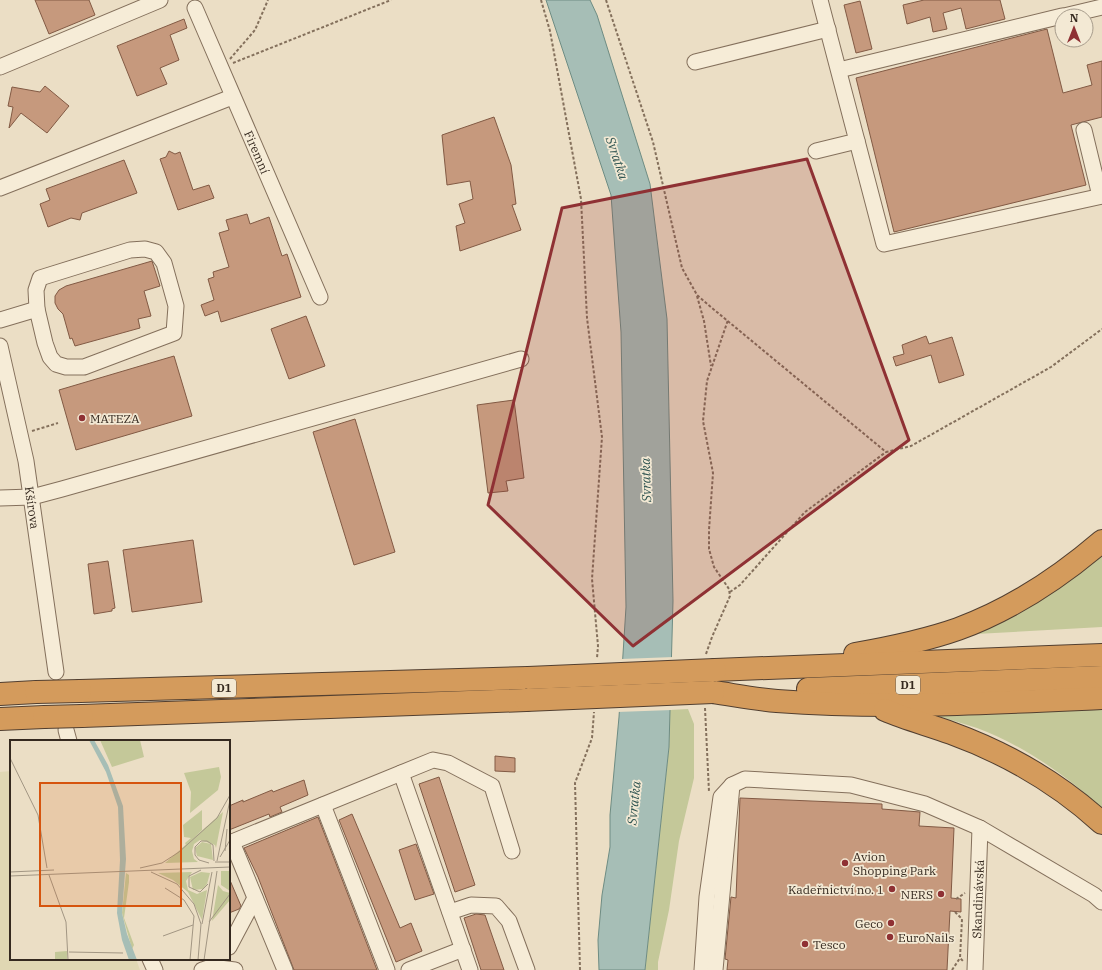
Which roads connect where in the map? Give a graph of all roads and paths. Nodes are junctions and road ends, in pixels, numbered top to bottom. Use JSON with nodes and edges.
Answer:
{"nodes":[{"id":1,"x":160,"y":0,"type":"edge"},
{"id":2,"x":268,"y":0,"type":"edge"},
{"id":3,"x":391,"y":0,"type":"edge"},
{"id":4,"x":541,"y":0,"type":"edge"},
{"id":5,"x":606,"y":0,"type":"edge"},
{"id":6,"x":821,"y":0,"type":"edge"},
{"id":7,"x":195,"y":8,"type":"dead end"},
{"id":8,"x":1054,"y":18,"type":"edge"},
{"id":9,"x":828,"y":29,"type":"junction"},
{"id":10,"x":694,"y":62,"type":"dead end"},
{"id":11,"x":0,"y":67,"type":"edge"},
{"id":12,"x":221,"y":68,"type":"junction"},
{"id":13,"x":839,"y":70,"type":"junction"},
{"id":14,"x":232,"y":97,"type":"junction"},
{"id":15,"x":1084,"y":130,"type":"dead end"},
{"id":16,"x":857,"y":140,"type":"junction"},
{"id":17,"x":816,"y":151,"type":"dead end"},
{"id":18,"x":0,"y":188,"type":"edge"},
{"id":19,"x":1101,"y":196,"type":"edge"},
{"id":20,"x":697,"y":295,"type":"junction"},
{"id":21,"x":320,"y":296,"type":"dead end"},
{"id":22,"x":37,"y":309,"type":"junction"},
{"id":23,"x":0,"y":320,"type":"edge"},
{"id":24,"x":728,"y":320,"type":"junction"},
{"id":25,"x":1102,"y":329,"type":"edge"},
{"id":26,"x":0,"y":346,"type":"edge"},
{"id":27,"x":521,"y":359,"type":"dead end"},
{"id":28,"x":711,"y":367,"type":"junction"},
{"id":29,"x":58,"y":423,"type":"dead end"},
{"id":30,"x":28,"y":432,"type":"dead end"},
{"id":31,"x":886,"y":452,"type":"junction"},
{"id":32,"x":32,"y":497,"type":"junction"},
{"id":33,"x":0,"y":498,"type":"edge"},
{"id":34,"x":1102,"y":541,"type":"edge"},
{"id":35,"x":730,"y":592,"type":"junction"},
{"id":36,"x":1102,"y":656,"type":"edge"},
{"id":37,"x":597,"y":661,"type":"dead end"},
{"id":38,"x":710,"y":663,"type":"junction"},
{"id":39,"x":783,"y":667,"type":"junction"},
{"id":40,"x":56,"y":672,"type":"dead end"},
{"id":41,"x":1102,"y":677,"type":"edge"},
{"id":42,"x":713,"y":692,"type":"junction"},
{"id":43,"x":0,"y":694,"type":"edge"},
{"id":44,"x":1102,"y":698,"type":"edge"},
{"id":45,"x":871,"y":704,"type":"junction"},
{"id":46,"x":594,"y":707,"type":"dead end"},
{"id":47,"x":0,"y":719,"type":"edge"},
{"id":48,"x":401,"y":773,"type":"junction"},
{"id":49,"x":732,"y":785,"type":"junction"},
{"id":50,"x":323,"y":805,"type":"junction"},
{"id":51,"x":1102,"y":823,"type":"edge"},
{"id":52,"x":980,"y":828,"type":"junction"},
{"id":53,"x":231,"y":843,"type":"edge"},
{"id":54,"x":512,"y":851,"type":"dead end"},
{"id":55,"x":256,"y":898,"type":"junction"},
{"id":56,"x":1102,"y":902,"type":"edge"},
{"id":57,"x":450,"y":912,"type":"junction"},
{"id":58,"x":955,"y":912,"type":"dead end"},
{"id":59,"x":230,"y":944,"type":"edge"},
{"id":60,"x":463,"y":949,"type":"junction"},
{"id":61,"x":960,"y":958,"type":"junction"},
{"id":62,"x":150,"y":960,"type":"edge"},
{"id":63,"x":211,"y":965,"type":"edge"},
{"id":64,"x":971,"y":968,"type":"edge"},
{"id":65,"x":155,"y":970,"type":"edge"},
{"id":66,"x":235,"y":970,"type":"edge"},
{"id":67,"x":285,"y":970,"type":"edge"},
{"id":68,"x":387,"y":970,"type":"edge"},
{"id":69,"x":409,"y":970,"type":"edge"},
{"id":70,"x":470,"y":970,"type":"edge"},
{"id":71,"x":527,"y":970,"type":"edge"},
{"id":72,"x":580,"y":970,"type":"edge"},
{"id":73,"x":702,"y":970,"type":"edge"},
{"id":74,"x":715,"y":970,"type":"edge"},
{"id":75,"x":952,"y":970,"type":"edge"}],
"edges":[{"from":1,"to":11,"type":"street"},
{"from":2,"to":12,"type":"path"},
{"from":3,"to":12,"type":"path"},
{"from":4,"to":37,"type":"path"},
{"from":5,"to":20,"type":"path"},
{"from":6,"to":9,"type":"street"},
{"from":7,"to":12,"type":"street","name":"Firemní"},
{"from":8,"to":13,"type":"street"},
{"from":9,"to":10,"type":"street"},
{"from":9,"to":13,"type":"street"},
{"from":12,"to":14,"type":"street","name":"Firemní"},
{"from":13,"to":16,"type":"street"},
{"from":14,"to":18,"type":"street"},
{"from":14,"to":21,"type":"street","name":"Firemní"},
{"from":15,"to":19,"type":"street"},
{"from":16,"to":17,"type":"street"},
{"from":16,"to":19,"type":"street"},
{"from":20,"to":24,"type":"path"},
{"from":20,"to":28,"type":"path"},
{"from":22,"to":22,"type":"street"},
{"from":22,"to":23,"type":"street"},
{"from":24,"to":28,"type":"path"},
{"from":24,"to":31,"type":"path"},
{"from":25,"to":31,"type":"path"},
{"from":26,"to":32,"type":"street","name":"Kšírova"},
{"from":27,"to":32,"type":"street"},
{"from":28,"to":35,"type":"path"},
{"from":29,"to":30,"type":"path"},
{"from":31,"to":35,"type":"path"},
{"from":32,"to":33,"type":"street"},
{"from":32,"to":40,"type":"street","name":"Kšírova"},
{"from":34,"to":39,"type":"highway"},
{"from":35,"to":38,"type":"path"},
{"from":36,"to":39,"type":"highway","number":"D1"},
{"from":38,"to":39,"type":"highway","number":"D1"},
{"from":38,"to":43,"type":"highway","number":"D1","bridge":true},
{"from":41,"to":42,"type":"highway","number":"D1"},
{"from":42,"to":45,"type":"highway"},
{"from":42,"to":47,"type":"highway","number":"D1","bridge":true},
{"from":44,"to":45,"type":"highway"},
{"from":45,"to":51,"type":"highway"},
{"from":46,"to":72,"type":"path"},
{"from":48,"to":50,"type":"street"},
{"from":48,"to":54,"type":"street"},
{"from":48,"to":57,"type":"street"},
{"from":49,"to":52,"type":"street"},
{"from":49,"to":73,"type":"street"},
{"from":49,"to":74,"type":"street"},
{"from":50,"to":53,"type":"street"},
{"from":50,"to":68,"type":"street"},
{"from":52,"to":56,"type":"street"},
{"from":52,"to":64,"type":"street","name":"Skandinávská"},
{"from":53,"to":55,"type":"street"},
{"from":55,"to":59,"type":"street"},
{"from":55,"to":67,"type":"street"},
{"from":57,"to":60,"type":"street"},
{"from":57,"to":71,"type":"street"},
{"from":58,"to":61,"type":"path"},
{"from":60,"to":69,"type":"street"},
{"from":60,"to":70,"type":"street"},
{"from":61,"to":64,"type":"path"},
{"from":61,"to":75,"type":"path"},
{"from":62,"to":65,"type":"street"},
{"from":63,"to":66,"type":"street"}]}
